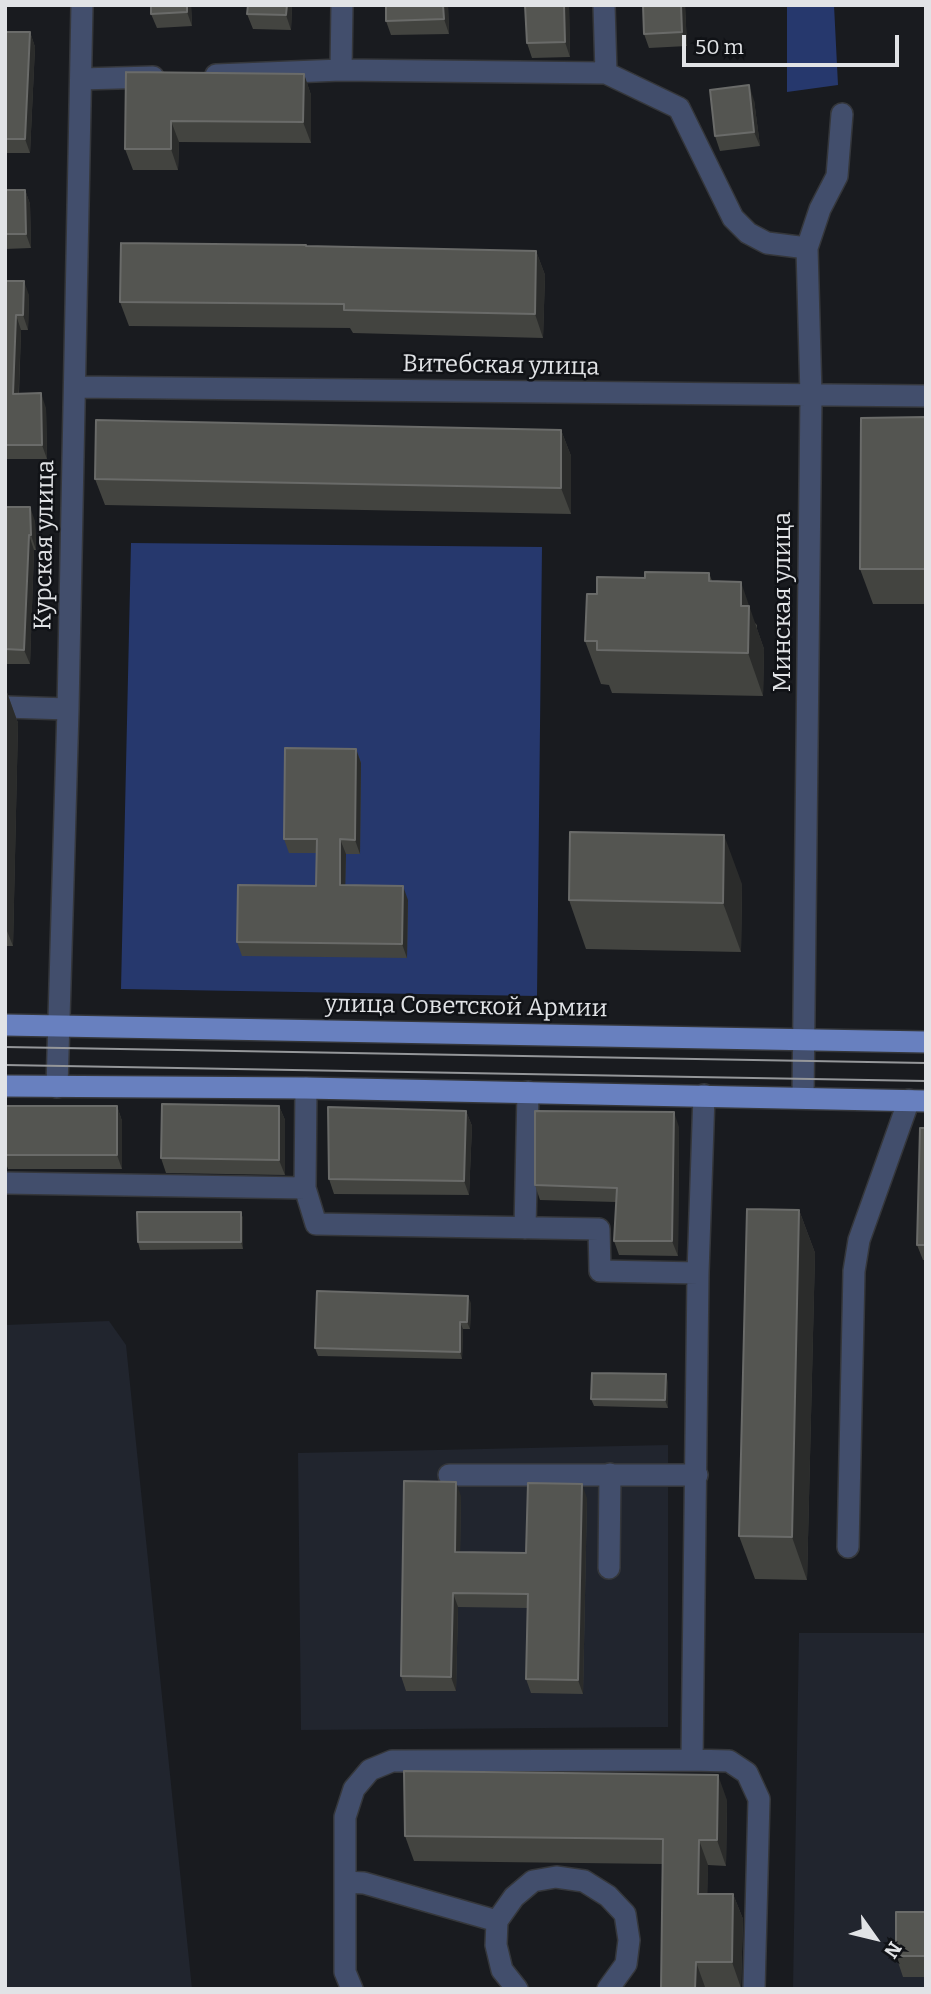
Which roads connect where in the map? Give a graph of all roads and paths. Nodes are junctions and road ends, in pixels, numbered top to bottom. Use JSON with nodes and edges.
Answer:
{"nodes":[{"id":1,"x":82,"y":5,"type":"edge"},
{"id":2,"x":342,"y":5,"type":"edge"},
{"id":3,"x":604,"y":5,"type":"edge"},
{"id":4,"x":341,"y":71,"type":"junction"},
{"id":5,"x":606,"y":73,"type":"junction"},
{"id":6,"x":81,"y":79,"type":"junction"},
{"id":7,"x":842,"y":114,"type":"dead end"},
{"id":8,"x":807,"y":248,"type":"junction"},
{"id":9,"x":75,"y":387,"type":"junction"},
{"id":10,"x":811,"y":396,"type":"junction"},
{"id":11,"x":926,"y":396,"type":"edge"},
{"id":12,"x":5,"y":707,"type":"edge"},
{"id":13,"x":68,"y":709,"type":"junction"},
{"id":14,"x":5,"y":1025,"type":"edge"},
{"id":15,"x":60,"y":1026,"type":"junction"},
{"id":16,"x":805,"y":1039,"type":"junction"},
{"id":17,"x":926,"y":1042,"type":"edge"},
{"id":18,"x":5,"y":1086,"type":"edge"},
{"id":19,"x":57,"y":1087,"type":"junction"},
{"id":20,"x":306,"y":1088,"type":"junction"},
{"id":21,"x":528,"y":1092,"type":"junction"},
{"id":22,"x":704,"y":1095,"type":"junction"},
{"id":23,"x":803,"y":1097,"type":"junction"},
{"id":24,"x":917,"y":1100,"type":"edge"},
{"id":25,"x":5,"y":1184,"type":"edge"},
{"id":26,"x":305,"y":1188,"type":"junction"},
{"id":27,"x":525,"y":1228,"type":"junction"},
{"id":28,"x":698,"y":1273,"type":"junction"},
{"id":29,"x":610,"y":1474,"type":"junction"},
{"id":30,"x":449,"y":1475,"type":"dead end"},
{"id":31,"x":697,"y":1475,"type":"junction"},
{"id":32,"x":848,"y":1547,"type":"dead end"},
{"id":33,"x":609,"y":1569,"type":"dead end"},
{"id":34,"x":692,"y":1760,"type":"junction"},
{"id":35,"x":346,"y":1882,"type":"junction"},
{"id":36,"x":497,"y":1921,"type":"junction"},
{"id":37,"x":352,"y":1989,"type":"edge"},
{"id":38,"x":517,"y":1989,"type":"edge"},
{"id":39,"x":608,"y":1989,"type":"edge"},
{"id":40,"x":754,"y":1989,"type":"edge"}],
"edges":[{"from":1,"to":6,"type":"street","name":"Курская улица"},
{"from":2,"to":4,"type":"street"},
{"from":3,"to":5,"type":"street"},
{"from":4,"to":5,"type":"street"},
{"from":4,"to":6,"type":"street"},
{"from":5,"to":8,"type":"street"},
{"from":6,"to":9,"type":"street","name":"Курская улица"},
{"from":7,"to":8,"type":"street","name":"Минская улица"},
{"from":8,"to":10,"type":"street","name":"Минская улица"},
{"from":9,"to":10,"type":"street","name":"Витебская улица"},
{"from":9,"to":13,"type":"street","name":"Курская улица"},
{"from":10,"to":11,"type":"street","name":"Витебская улица"},
{"from":10,"to":16,"type":"street","name":"Минская улица"},
{"from":12,"to":13,"type":"street"},
{"from":13,"to":15,"type":"street","name":"Курская улица"},
{"from":14,"to":15,"type":"main road","name":"улица Советской Армии"},
{"from":15,"to":16,"type":"main road","name":"улица Советской Армии"},
{"from":15,"to":19,"type":"street","name":"Курская улица"},
{"from":16,"to":17,"type":"main road","name":"улица Советской Армии"},
{"from":16,"to":23,"type":"street","name":"Минская улица"},
{"from":18,"to":19,"type":"main road"},
{"from":19,"to":20,"type":"main road"},
{"from":20,"to":21,"type":"main road"},
{"from":20,"to":26,"type":"street"},
{"from":21,"to":22,"type":"main road"},
{"from":21,"to":27,"type":"street"},
{"from":22,"to":23,"type":"main road"},
{"from":22,"to":28,"type":"street"},
{"from":23,"to":24,"type":"main road"},
{"from":24,"to":32,"type":"street"},
{"from":25,"to":26,"type":"street"},
{"from":26,"to":27,"type":"street"},
{"from":27,"to":28,"type":"street"},
{"from":28,"to":31,"type":"street"},
{"from":29,"to":30,"type":"street"},
{"from":29,"to":31,"type":"street"},
{"from":29,"to":33,"type":"street"},
{"from":31,"to":34,"type":"street"},
{"from":34,"to":35,"type":"street"},
{"from":34,"to":40,"type":"street"},
{"from":35,"to":36,"type":"street"},
{"from":35,"to":37,"type":"street"},
{"from":36,"to":38,"type":"street"},
{"from":36,"to":39,"type":"street"}]}
